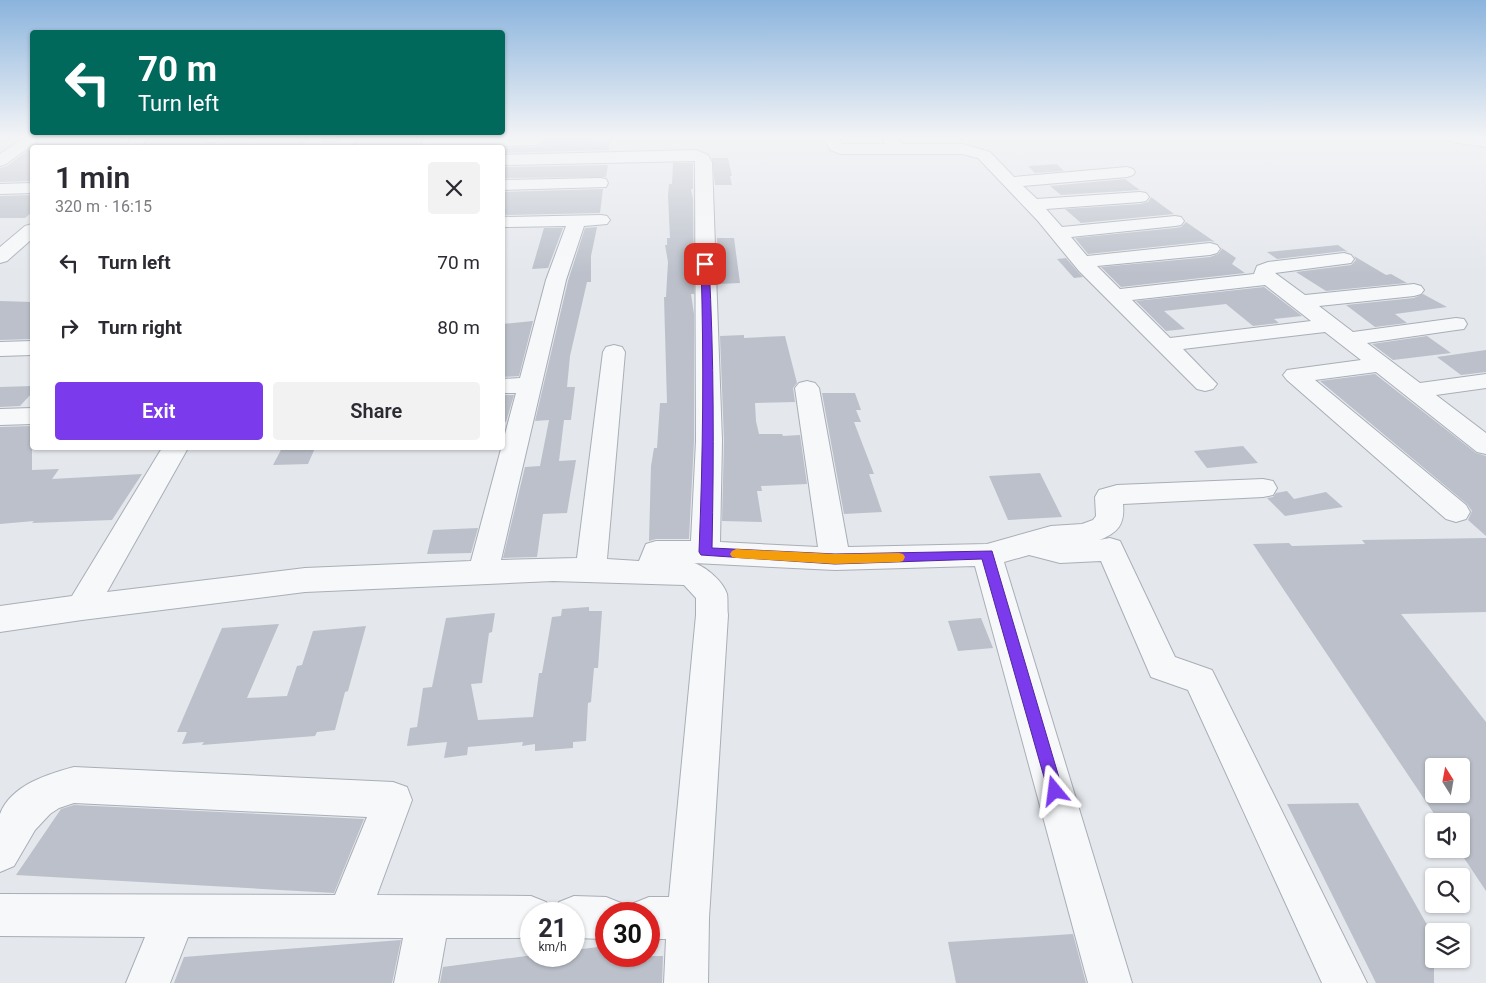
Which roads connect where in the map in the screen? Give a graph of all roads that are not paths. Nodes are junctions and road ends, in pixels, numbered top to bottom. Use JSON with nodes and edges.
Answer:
{"nodes":[{"id":1,"x":600,"y":183,"type":"dead end"},
{"id":2,"x":704,"y":183,"type":"edge"},
{"id":3,"x":1011,"y":183,"type":"edge"},
{"id":4,"x":505,"y":185,"type":"edge"},
{"id":5,"x":30,"y":188,"type":"edge"},
{"id":6,"x":0,"y":189,"type":"edge"},
{"id":7,"x":1140,"y":197,"type":"dead end"},
{"id":8,"x":1032,"y":205,"type":"junction"},
{"id":9,"x":577,"y":220,"type":"junction"},
{"id":10,"x":601,"y":220,"type":"dead end"},
{"id":11,"x":1175,"y":221,"type":"dead end"},
{"id":12,"x":505,"y":222,"type":"edge"},
{"id":13,"x":30,"y":232,"type":"edge"},
{"id":14,"x":1057,"y":233,"type":"junction"},
{"id":15,"x":1210,"y":249,"type":"dead end"},
{"id":16,"x":0,"y":257,"type":"edge"},
{"id":17,"x":1344,"y":259,"type":"dead end"},
{"id":18,"x":1082,"y":262,"type":"junction"},
{"id":19,"x":1269,"y":278,"type":"junction"},
{"id":20,"x":1414,"y":290,"type":"dead end"},
{"id":21,"x":1115,"y":296,"type":"junction"},
{"id":22,"x":1300,"y":302,"type":"junction"},
{"id":23,"x":1456,"y":324,"type":"dead end"},
{"id":24,"x":1330,"y":325,"type":"junction"},
{"id":25,"x":1348,"y":339,"type":"junction"},
{"id":26,"x":1164,"y":346,"type":"junction"},
{"id":27,"x":30,"y":348,"type":"edge"},
{"id":28,"x":0,"y":349,"type":"edge"},
{"id":29,"x":614,"y":352,"type":"dead end"},
{"id":30,"x":1381,"y":365,"type":"junction"},
{"id":31,"x":1486,"y":381,"type":"edge"},
{"id":32,"x":1205,"y":384,"type":"dead end"},
{"id":33,"x":528,"y":385,"type":"junction"},
{"id":34,"x":505,"y":386,"type":"edge"},
{"id":35,"x":807,"y":388,"type":"dead end"},
{"id":36,"x":1414,"y":390,"type":"junction"},
{"id":37,"x":30,"y":416,"type":"edge"},
{"id":38,"x":0,"y":417,"type":"edge"},
{"id":39,"x":1486,"y":446,"type":"edge"},
{"id":40,"x":173,"y":450,"type":"edge"},
{"id":41,"x":1263,"y":488,"type":"dead end"},
{"id":42,"x":1456,"y":512,"type":"dead end"},
{"id":43,"x":1030,"y":544,"type":"junction"},
{"id":44,"x":706,"y":552,"type":"junction"},
{"id":45,"x":987,"y":555,"type":"junction"},
{"id":46,"x":835,"y":559,"type":"junction"},
{"id":47,"x":591,"y":569,"type":"junction"},
{"id":48,"x":652,"y":571,"type":"junction"},
{"id":49,"x":483,"y":572,"type":"junction"},
{"id":50,"x":82,"y":607,"type":"junction"},
{"id":51,"x":0,"y":619,"type":"edge"},
{"id":52,"x":0,"y":852,"type":"edge"},
{"id":53,"x":0,"y":915,"type":"edge"},
{"id":54,"x":175,"y":915,"type":"junction"},
{"id":55,"x":348,"y":916,"type":"junction"},
{"id":56,"x":429,"y":917,"type":"junction"},
{"id":57,"x":520,"y":917,"type":"edge"},
{"id":58,"x":669,"y":918,"type":"edge"},
{"id":59,"x":148,"y":983,"type":"edge"},
{"id":60,"x":416,"y":983,"type":"edge"},
{"id":61,"x":686,"y":983,"type":"edge"},
{"id":62,"x":1110,"y":983,"type":"edge"},
{"id":63,"x":1345,"y":983,"type":"edge"}],
"edges":[{"from":1,"to":4,"type":"street"},
{"from":2,"to":44,"type":"street"},
{"from":3,"to":8,"type":"street"},
{"from":5,"to":6,"type":"street"},
{"from":7,"to":8,"type":"street"},
{"from":8,"to":14,"type":"street"},
{"from":9,"to":10,"type":"street"},
{"from":9,"to":12,"type":"street"},
{"from":9,"to":33,"type":"street"},
{"from":11,"to":14,"type":"street"},
{"from":13,"to":16,"type":"street"},
{"from":14,"to":18,"type":"street"},
{"from":15,"to":18,"type":"street"},
{"from":17,"to":19,"type":"street"},
{"from":18,"to":21,"type":"street"},
{"from":19,"to":21,"type":"street"},
{"from":19,"to":22,"type":"street"},
{"from":20,"to":22,"type":"street"},
{"from":21,"to":26,"type":"street"},
{"from":22,"to":24,"type":"street"},
{"from":23,"to":25,"type":"street"},
{"from":24,"to":25,"type":"street"},
{"from":24,"to":26,"type":"street"},
{"from":25,"to":30,"type":"street"},
{"from":26,"to":32,"type":"street"},
{"from":27,"to":28,"type":"street"},
{"from":29,"to":47,"type":"street"},
{"from":30,"to":36,"type":"street"},
{"from":30,"to":42,"type":"street"},
{"from":31,"to":36,"type":"street"},
{"from":33,"to":34,"type":"street"},
{"from":33,"to":49,"type":"street"},
{"from":35,"to":46,"type":"street"},
{"from":36,"to":39,"type":"street"},
{"from":37,"to":38,"type":"street"},
{"from":40,"to":50,"type":"street"},
{"from":41,"to":43,"type":"street"},
{"from":43,"to":45,"type":"street"},
{"from":43,"to":63,"type":"street"},
{"from":44,"to":46,"type":"street"},
{"from":44,"to":48,"type":"street"},
{"from":45,"to":46,"type":"street"},
{"from":45,"to":62,"type":"street"},
{"from":47,"to":48,"type":"street"},
{"from":47,"to":49,"type":"street"},
{"from":48,"to":58,"type":"street"},
{"from":49,"to":50,"type":"street"},
{"from":50,"to":51,"type":"street"},
{"from":52,"to":55,"type":"street"},
{"from":53,"to":54,"type":"street"},
{"from":54,"to":55,"type":"street"},
{"from":54,"to":59,"type":"street"},
{"from":55,"to":56,"type":"street"},
{"from":56,"to":57,"type":"street"},
{"from":56,"to":60,"type":"street"},
{"from":58,"to":61,"type":"street"}]}
